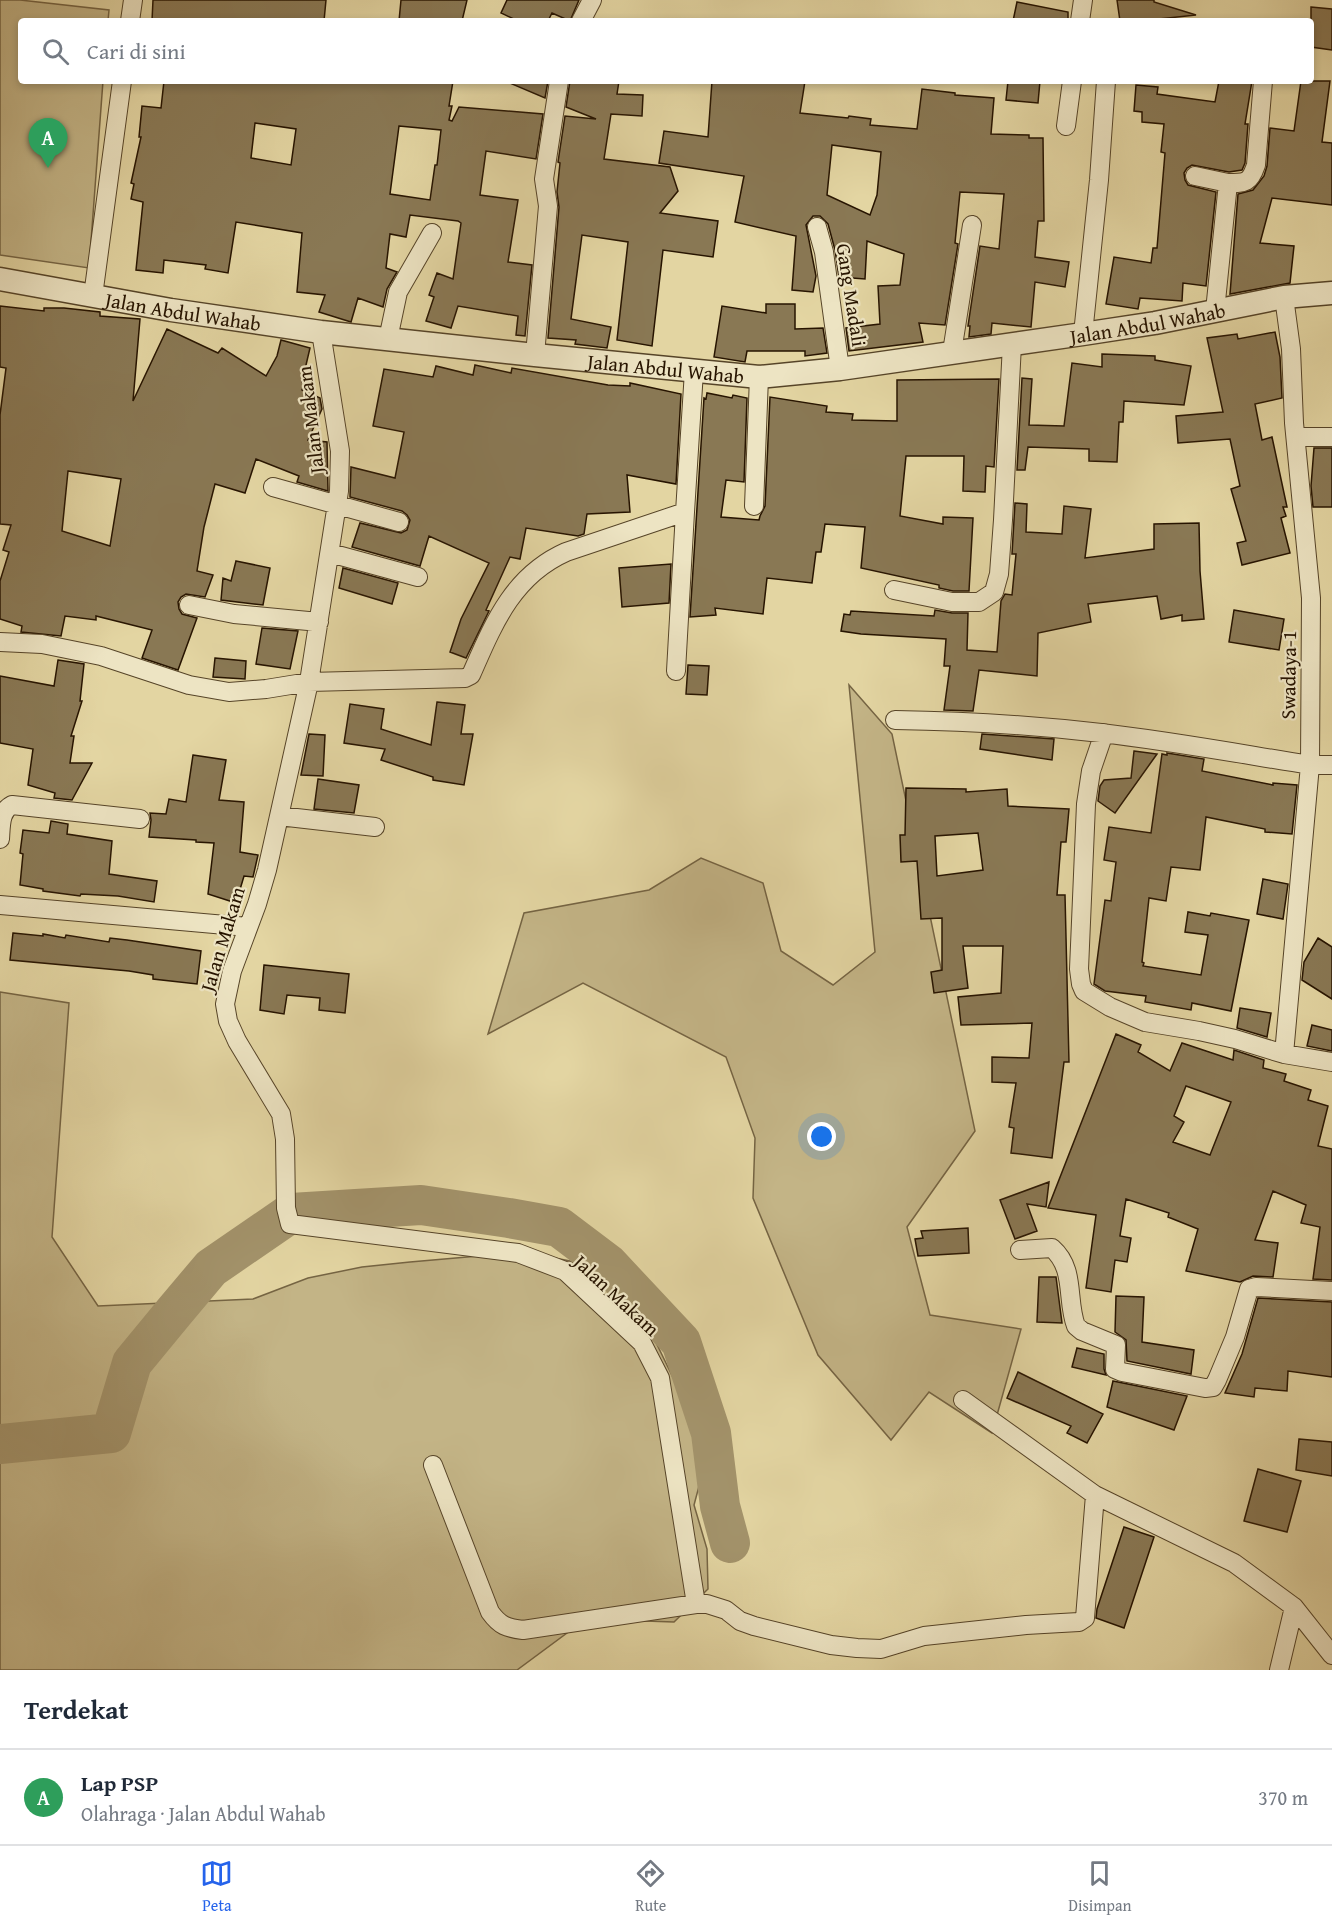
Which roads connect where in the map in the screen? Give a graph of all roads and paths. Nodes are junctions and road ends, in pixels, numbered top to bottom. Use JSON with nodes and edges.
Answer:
{"nodes":[{"id":1,"x":133,"y":0,"type":"edge"},
{"id":2,"x":592,"y":0,"type":"edge"},
{"id":3,"x":1083,"y":0,"type":"edge"},
{"id":4,"x":130,"y":18,"type":"edge"},
{"id":5,"x":583,"y":18,"type":"edge"},
{"id":6,"x":1080,"y":18,"type":"edge"},
{"id":7,"x":122,"y":84,"type":"edge"},
{"id":8,"x":559,"y":84,"type":"edge"},
{"id":9,"x":1072,"y":84,"type":"edge"},
{"id":10,"x":1106,"y":84,"type":"edge"},
{"id":11,"x":1263,"y":84,"type":"edge"},
{"id":12,"x":1066,"y":126,"type":"dead end"},
{"id":13,"x":1195,"y":176,"type":"dead end"},
{"id":14,"x":1228,"y":183,"type":"junction"},
{"id":15,"x":972,"y":225,"type":"dead end"},
{"id":16,"x":817,"y":228,"type":"dead end"},
{"id":17,"x":432,"y":233,"type":"dead end"},
{"id":18,"x":0,"y":279,"type":"edge"},
{"id":19,"x":1332,"y":293,"type":"edge"},
{"id":20,"x":93,"y":296,"type":"junction"},
{"id":21,"x":1284,"y":297,"type":"junction"},
{"id":22,"x":1215,"y":311,"type":"junction"},
{"id":23,"x":321,"y":332,"type":"junction"},
{"id":24,"x":1083,"y":334,"type":"junction"},
{"id":25,"x":388,"y":339,"type":"junction"},
{"id":26,"x":1012,"y":344,"type":"junction"},
{"id":27,"x":952,"y":352,"type":"junction"},
{"id":28,"x":535,"y":356,"type":"junction"},
{"id":29,"x":840,"y":369,"type":"junction"},
{"id":30,"x":694,"y":371,"type":"junction"},
{"id":31,"x":759,"y":377,"type":"junction"},
{"id":32,"x":1295,"y":430,"type":"junction"},
{"id":33,"x":1332,"y":437,"type":"edge"},
{"id":34,"x":273,"y":487,"type":"dead end"},
{"id":35,"x":337,"y":504,"type":"junction"},
{"id":36,"x":754,"y":506,"type":"dead end"},
{"id":37,"x":685,"y":512,"type":"junction"},
{"id":38,"x":399,"y":522,"type":"dead end"},
{"id":39,"x":330,"y":554,"type":"junction"},
{"id":40,"x":417,"y":577,"type":"dead end"},
{"id":41,"x":894,"y":591,"type":"dead end"},
{"id":42,"x":189,"y":605,"type":"dead end"},
{"id":43,"x":319,"y":622,"type":"junction"},
{"id":44,"x":0,"y":642,"type":"edge"},
{"id":45,"x":675,"y":672,"type":"dead end"},
{"id":46,"x":309,"y":682,"type":"junction"},
{"id":47,"x":895,"y":720,"type":"dead end"},
{"id":48,"x":1104,"y":733,"type":"junction"},
{"id":49,"x":1310,"y":765,"type":"junction"},
{"id":50,"x":1332,"y":765,"type":"edge"},
{"id":51,"x":279,"y":816,"type":"junction"},
{"id":52,"x":140,"y":819,"type":"dead end"},
{"id":53,"x":375,"y":826,"type":"dead end"},
{"id":54,"x":0,"y":839,"type":"edge"},
{"id":55,"x":0,"y":905,"type":"edge"},
{"id":56,"x":248,"y":927,"type":"junction"},
{"id":57,"x":1284,"y":1054,"type":"junction"},
{"id":58,"x":1332,"y":1062,"type":"edge"},
{"id":59,"x":1020,"y":1250,"type":"dead end"},
{"id":60,"x":1332,"y":1291,"type":"edge"},
{"id":61,"x":963,"y":1400,"type":"dead end"},
{"id":62,"x":433,"y":1465,"type":"dead end"},
{"id":63,"x":1095,"y":1495,"type":"junction"},
{"id":64,"x":696,"y":1604,"type":"junction"},
{"id":65,"x":1294,"y":1607,"type":"junction"},
{"id":66,"x":1332,"y":1658,"type":"edge"},
{"id":67,"x":1279,"y":1670,"type":"edge"},
{"id":68,"x":1330,"y":1670,"type":"edge"}],
"edges":[{"from":1,"to":4,"type":"street"},
{"from":2,"to":5,"type":"street"},
{"from":3,"to":6,"type":"street"},
{"from":7,"to":20,"type":"street"},
{"from":8,"to":28,"type":"street"},
{"from":9,"to":12,"type":"street"},
{"from":10,"to":24,"type":"street"},
{"from":11,"to":14,"type":"street"},
{"from":13,"to":14,"type":"street"},
{"from":14,"to":22,"type":"street"},
{"from":15,"to":27,"type":"street"},
{"from":16,"to":29,"type":"street","name":"Gang Madali"},
{"from":17,"to":25,"type":"street"},
{"from":18,"to":20,"type":"street","name":"Jalan Abdul Wahab"},
{"from":19,"to":21,"type":"street","name":"Jalan Abdul Wahab"},
{"from":20,"to":23,"type":"street","name":"Jalan Abdul Wahab"},
{"from":21,"to":22,"type":"street","name":"Jalan Abdul Wahab"},
{"from":21,"to":32,"type":"street","name":"Swadaya-1"},
{"from":22,"to":24,"type":"street","name":"Jalan Abdul Wahab"},
{"from":23,"to":25,"type":"street","name":"Jalan Abdul Wahab"},
{"from":23,"to":35,"type":"street","name":"Jalan Makam"},
{"from":24,"to":26,"type":"street","name":"Jalan Abdul Wahab"},
{"from":25,"to":28,"type":"street","name":"Jalan Abdul Wahab"},
{"from":26,"to":27,"type":"street","name":"Jalan Abdul Wahab"},
{"from":26,"to":41,"type":"street"},
{"from":27,"to":29,"type":"street","name":"Jalan Abdul Wahab"},
{"from":28,"to":30,"type":"street","name":"Jalan Abdul Wahab"},
{"from":29,"to":31,"type":"street","name":"Jalan Abdul Wahab"},
{"from":30,"to":31,"type":"street","name":"Jalan Abdul Wahab"},
{"from":30,"to":37,"type":"street"},
{"from":31,"to":36,"type":"street"},
{"from":32,"to":33,"type":"street"},
{"from":32,"to":49,"type":"street","name":"Swadaya-1"},
{"from":34,"to":35,"type":"street"},
{"from":35,"to":38,"type":"street"},
{"from":35,"to":39,"type":"street","name":"Jalan Makam"},
{"from":37,"to":45,"type":"street"},
{"from":37,"to":46,"type":"street"},
{"from":39,"to":40,"type":"street"},
{"from":39,"to":43,"type":"street","name":"Jalan Makam"},
{"from":42,"to":43,"type":"street"},
{"from":43,"to":46,"type":"street","name":"Jalan Makam"},
{"from":44,"to":46,"type":"street"},
{"from":46,"to":51,"type":"street","name":"Jalan Makam"},
{"from":47,"to":48,"type":"street"},
{"from":48,"to":49,"type":"street"},
{"from":48,"to":57,"type":"street"},
{"from":49,"to":50,"type":"street"},
{"from":49,"to":57,"type":"street","name":"Swadaya-1"},
{"from":51,"to":53,"type":"street"},
{"from":51,"to":56,"type":"street","name":"Jalan Makam"},
{"from":52,"to":54,"type":"street"},
{"from":55,"to":56,"type":"street"},
{"from":56,"to":64,"type":"street","name":"Jalan Makam"},
{"from":57,"to":58,"type":"street"},
{"from":59,"to":60,"type":"street"},
{"from":61,"to":63,"type":"street"},
{"from":62,"to":64,"type":"street"},
{"from":63,"to":64,"type":"street"},
{"from":63,"to":65,"type":"street"},
{"from":65,"to":66,"type":"street"},
{"from":65,"to":67,"type":"street"},
{"from":66,"to":68,"type":"street"}]}
